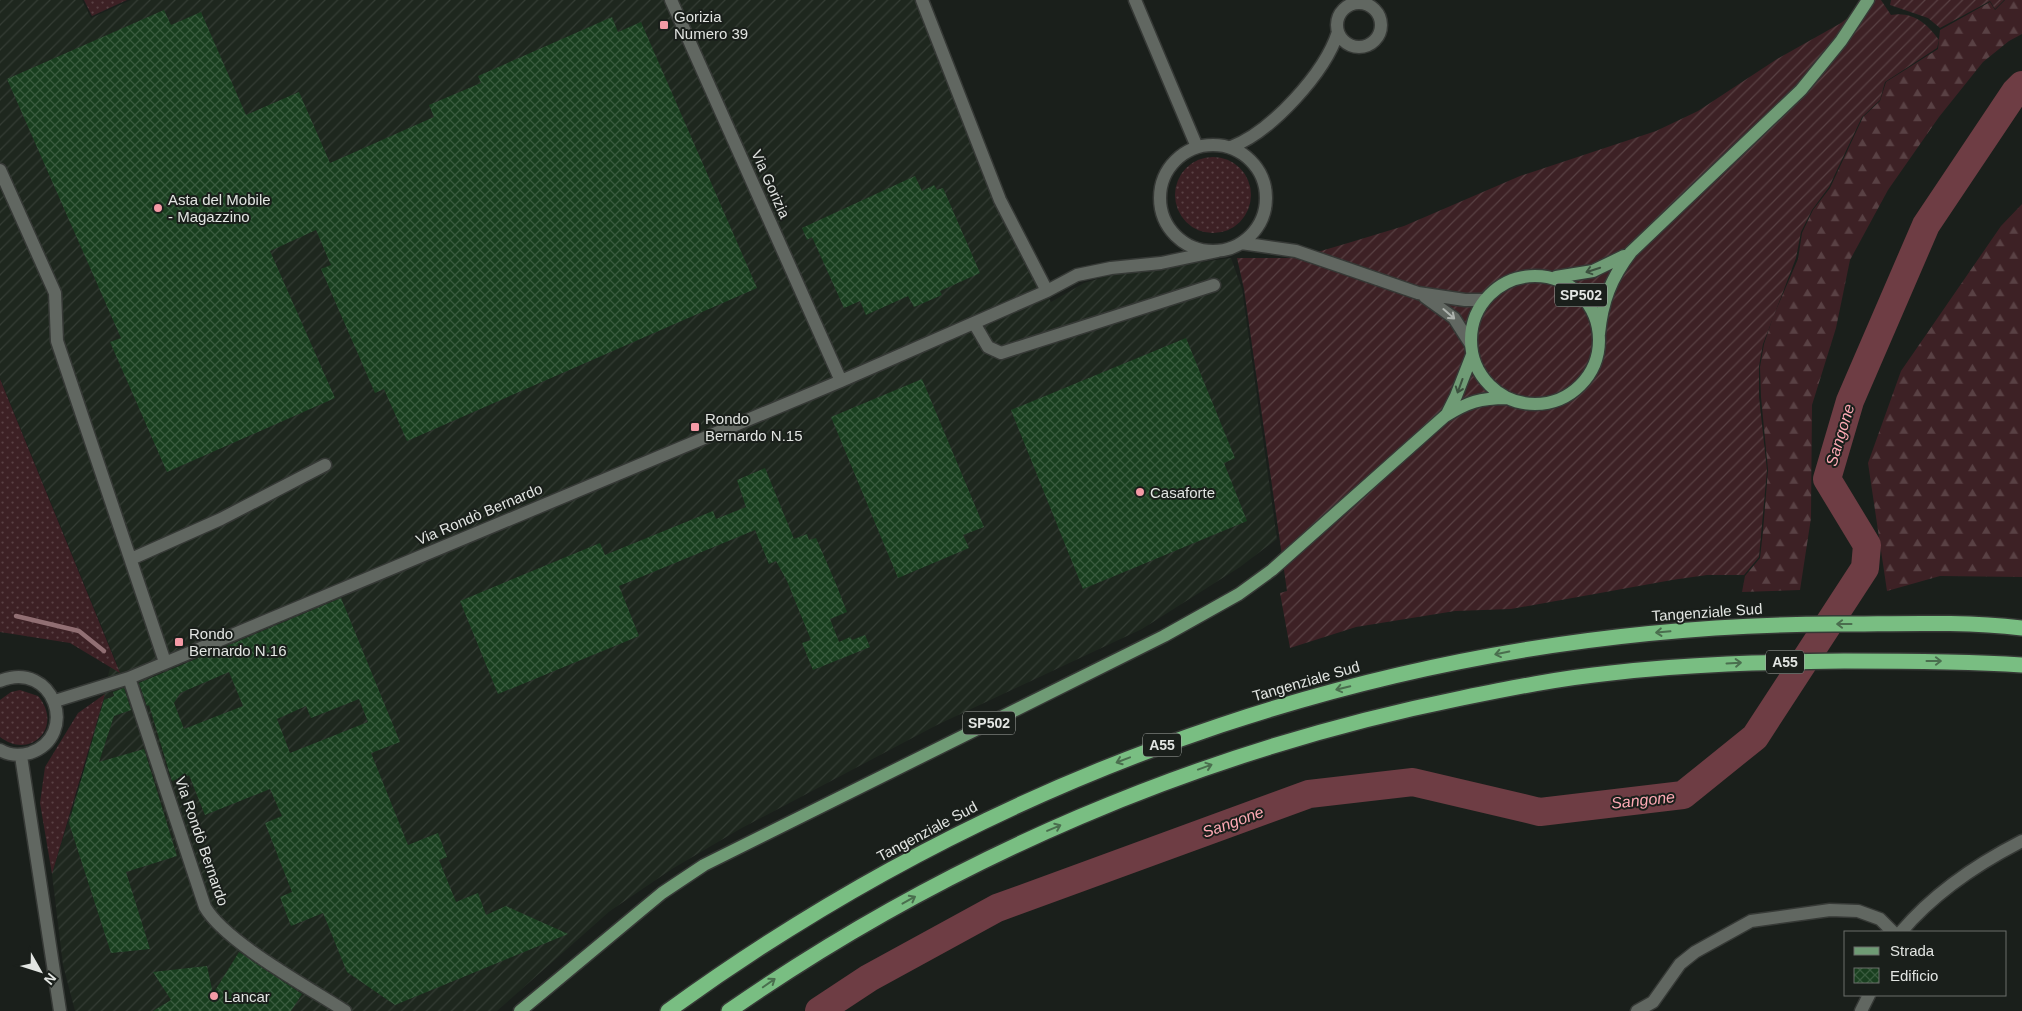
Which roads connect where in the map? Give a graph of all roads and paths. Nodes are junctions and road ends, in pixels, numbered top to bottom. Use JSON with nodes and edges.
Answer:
{"nodes":[{"id":1,"x":672,"y":0,"type":"edge"},
{"id":2,"x":922,"y":0,"type":"edge"},
{"id":3,"x":1135,"y":0,"type":"edge"},
{"id":4,"x":1868,"y":0,"type":"edge"},
{"id":5,"x":1351,"y":2,"type":"edge"},
{"id":6,"x":1338,"y":32,"type":"junction"},
{"id":7,"x":1198,"y":147,"type":"junction"},
{"id":8,"x":1231,"y":147,"type":"junction"},
{"id":9,"x":0,"y":170,"type":"edge"},
{"id":10,"x":1241,"y":243,"type":"junction"},
{"id":11,"x":1218,"y":251,"type":"junction"},
{"id":12,"x":1631,"y":252,"type":"junction"},
{"id":13,"x":1553,"y":278,"type":"junction"},
{"id":14,"x":1214,"y":285,"type":"dead end"},
{"id":15,"x":1047,"y":292,"type":"junction"},
{"id":16,"x":1418,"y":293,"type":"junction"},
{"id":17,"x":1484,"y":300,"type":"junction"},
{"id":18,"x":974,"y":323,"type":"junction"},
{"id":19,"x":1599,"y":334,"type":"junction"},
{"id":20,"x":1471,"y":349,"type":"junction"},
{"id":21,"x":841,"y":381,"type":"junction"},
{"id":22,"x":1507,"y":398,"type":"junction"},
{"id":23,"x":1445,"y":416,"type":"junction"},
{"id":24,"x":325,"y":466,"type":"dead end"},
{"id":25,"x":131,"y":559,"type":"junction"},
{"id":26,"x":2022,"y":628,"type":"edge"},
{"id":27,"x":165,"y":662,"type":"junction"},
{"id":28,"x":2022,"y":665,"type":"edge"},
{"id":29,"x":129,"y":678,"type":"junction"},
{"id":30,"x":0,"y":681,"type":"edge"},
{"id":31,"x":55,"y":701,"type":"junction"},
{"id":32,"x":0,"y":750,"type":"edge"},
{"id":33,"x":21,"y":756,"type":"junction"},
{"id":34,"x":2022,"y":841,"type":"edge"},
{"id":35,"x":1892,"y":931,"type":"edge"},
{"id":36,"x":1902,"y":931,"type":"edge"},
{"id":37,"x":1868,"y":996,"type":"edge"},
{"id":38,"x":60,"y":1011,"type":"edge"},
{"id":39,"x":344,"y":1011,"type":"edge"},
{"id":40,"x":520,"y":1011,"type":"edge"},
{"id":41,"x":668,"y":1011,"type":"edge"},
{"id":42,"x":729,"y":1011,"type":"edge"},
{"id":43,"x":1637,"y":1011,"type":"edge"},
{"id":44,"x":1861,"y":1011,"type":"edge"}],
"edges":[{"from":1,"to":21,"type":"street","name":"Via Gorizia"},
{"from":2,"to":15,"type":"street"},
{"from":3,"to":7,"type":"street"},
{"from":4,"to":12,"type":"main road","number":"SP502"},
{"from":5,"to":6,"type":"street"},
{"from":5,"to":6,"type":"street"},
{"from":6,"to":8,"type":"street"},
{"from":7,"to":8,"type":"street"},
{"from":7,"to":11,"type":"street"},
{"from":8,"to":10,"type":"street"},
{"from":9,"to":25,"type":"street"},
{"from":10,"to":11,"type":"street"},
{"from":10,"to":16,"type":"street"},
{"from":11,"to":15,"type":"street","name":"Via Rondò Bernardo"},
{"from":12,"to":13,"type":"main road","number":"SP502","one_way":true},
{"from":12,"to":19,"type":"main road","number":"SP502"},
{"from":13,"to":17,"type":"main road","number":"SP502"},
{"from":13,"to":19,"type":"main road","number":"SP502"},
{"from":14,"to":18,"type":"street"},
{"from":15,"to":18,"type":"street","name":"Via Rondò Bernardo"},
{"from":16,"to":17,"type":"street"},
{"from":16,"to":20,"type":"street","one_way":true},
{"from":17,"to":20,"type":"main road","number":"SP502"},
{"from":18,"to":21,"type":"street","name":"Via Rondò Bernardo"},
{"from":19,"to":22,"type":"main road","number":"SP502"},
{"from":20,"to":22,"type":"main road","number":"SP502"},
{"from":20,"to":23,"type":"main road","number":"SP502","one_way":true},
{"from":21,"to":27,"type":"street","name":"Via Rondò Bernardo"},
{"from":22,"to":23,"type":"main road","number":"SP502"},
{"from":23,"to":40,"type":"main road","number":"SP502"},
{"from":24,"to":25,"type":"street"},
{"from":25,"to":27,"type":"street"},
{"from":26,"to":41,"type":"highway","name":"Tangenziale Sud","number":"A55","one_way":true},
{"from":27,"to":29,"type":"street","name":"Via Rondò Bernardo"},
{"from":42,"to":28,"type":"highway","number":"A55","one_way":true},
{"from":29,"to":31,"type":"street","name":"Via Rondò Bernardo"},
{"from":29,"to":39,"type":"street","name":"Via Rondò Bernardo"},
{"from":30,"to":31,"type":"street"},
{"from":31,"to":33,"type":"street"},
{"from":32,"to":33,"type":"street"},
{"from":33,"to":38,"type":"street"},
{"from":34,"to":36,"type":"street"},
{"from":35,"to":43,"type":"street"},
{"from":37,"to":44,"type":"street"}]}
